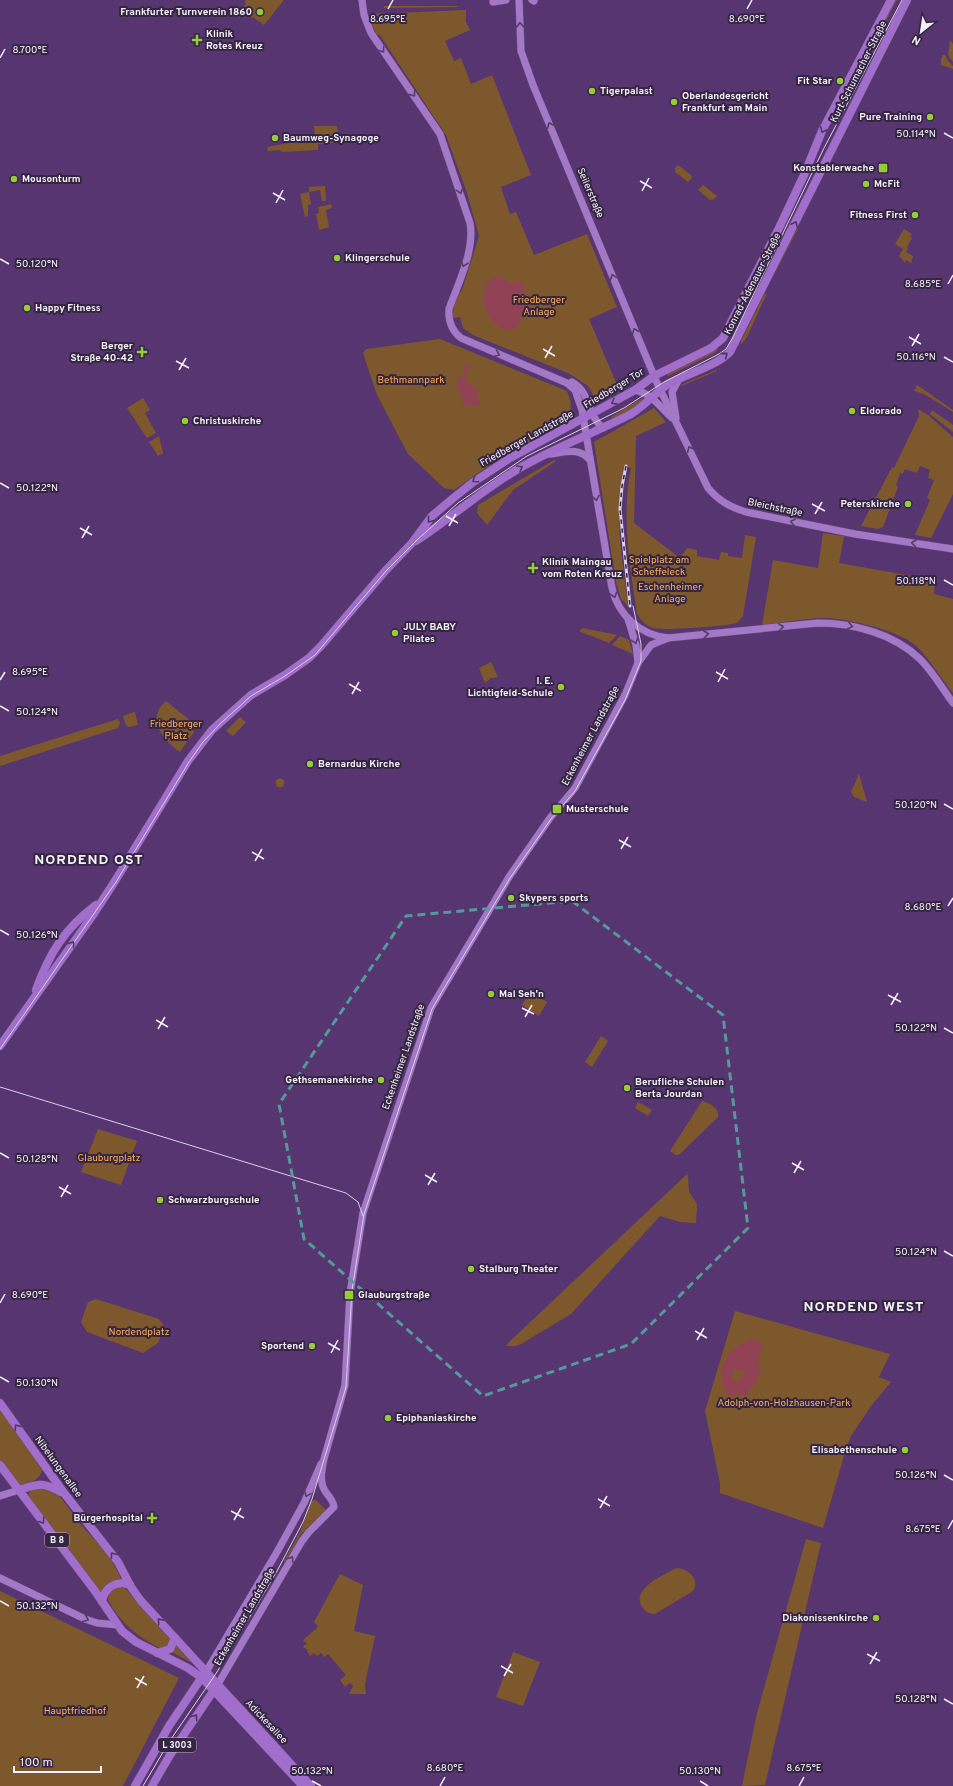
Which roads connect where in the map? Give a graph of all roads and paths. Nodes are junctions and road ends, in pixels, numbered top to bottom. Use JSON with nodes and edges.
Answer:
{"nodes":[{"id":1,"x":362,"y":0,"type":"edge"},
{"id":2,"x":506,"y":0,"type":"edge"},
{"id":3,"x":519,"y":0,"type":"edge"},
{"id":4,"x":892,"y":0,"type":"edge"},
{"id":5,"x":907,"y":1,"type":"edge"},
{"id":6,"x":493,"y":2,"type":"dead end"},
{"id":7,"x":816,"y":146,"type":"joint"},
{"id":8,"x":829,"y":153,"type":"joint"},
{"id":9,"x":654,"y":377,"type":"junction"},
{"id":10,"x":558,"y":379,"type":"junction"},
{"id":11,"x":679,"y":379,"type":"junction"},
{"id":12,"x":635,"y":390,"type":"junction"},
{"id":13,"x":660,"y":390,"type":"junction"},
{"id":14,"x":652,"y":398,"type":"junction"},
{"id":15,"x":592,"y":414,"type":"junction"},
{"id":16,"x":584,"y":419,"type":"junction"},
{"id":17,"x":677,"y":422,"type":"junction"},
{"id":18,"x":603,"y":428,"type":"junction"},
{"id":19,"x":586,"y":436,"type":"junction"},
{"id":20,"x":543,"y":455,"type":"junction"},
{"id":21,"x":590,"y":460,"type":"junction"},
{"id":22,"x":412,"y":543,"type":"junction"},
{"id":23,"x":953,"y":549,"type":"edge"},
{"id":24,"x":628,"y":619,"type":"junction"},
{"id":25,"x":668,"y":638,"type":"junction"},
{"id":26,"x":638,"y":664,"type":"junction"},
{"id":27,"x":953,"y":703,"type":"edge"},
{"id":28,"x":0,"y":1046,"type":"edge"},
{"id":29,"x":0,"y":1403,"type":"edge"},
{"id":30,"x":324,"y":1459,"type":"junction"},
{"id":31,"x":0,"y":1465,"type":"edge"},
{"id":32,"x":19,"y":1490,"type":"junction"},
{"id":33,"x":64,"y":1493,"type":"junction"},
{"id":34,"x":0,"y":1496,"type":"edge"},
{"id":35,"x":0,"y":1578,"type":"edge"},
{"id":36,"x":130,"y":1585,"type":"junction"},
{"id":37,"x":102,"y":1601,"type":"junction"},
{"id":38,"x":118,"y":1625,"type":"junction"},
{"id":39,"x":175,"y":1638,"type":"junction"},
{"id":40,"x":157,"y":1653,"type":"junction"},
{"id":41,"x":204,"y":1675,"type":"junction"},
{"id":42,"x":216,"y":1687,"type":"junction"},
{"id":43,"x":135,"y":1786,"type":"edge"},
{"id":44,"x":152,"y":1786,"type":"edge"},
{"id":45,"x":303,"y":1786,"type":"edge"},
{"id":46,"x":311,"y":1786,"type":"edge"}],
"edges":[{"from":1,"to":10,"type":"main road","one_way":true},
{"from":2,"to":6,"type":"main road"},
{"from":9,"to":3,"type":"main road","name":"Seilerstraße","one_way":true},
{"from":4,"to":7,"type":"main road","name":"Kurt-Schumacher-Straße","one_way":true},
{"from":5,"to":8,"type":"main road","name":"Kurt-Schumacher-Straße"},
{"from":7,"to":9,"type":"main road","name":"Konrad-Adenauer-Straße"},
{"from":11,"to":8,"type":"main road","name":"Konrad-Adenauer-Straße","one_way":true},
{"from":9,"to":12,"type":"main road","name":"Friedberger Tor"},
{"from":9,"to":13,"type":"main road","name":"Seilerstraße"},
{"from":9,"to":14,"type":"main road"},
{"from":10,"to":15,"type":"main road"},
{"from":10,"to":16,"type":"main road"},
{"from":11,"to":13,"type":"main road","name":"Konrad-Adenauer-Straße"},
{"from":11,"to":17,"type":"main road"},
{"from":12,"to":14,"type":"main road"},
{"from":12,"to":15,"type":"main road","name":"Friedberger Tor","one_way":true},
{"from":13,"to":14,"type":"main road"},
{"from":13,"to":17,"type":"main road","name":"Bleichstraße"},
{"from":14,"to":17,"type":"main road"},
{"from":14,"to":18,"type":"main road"},
{"from":15,"to":16,"type":"main road","name":"Friedberger Tor"},
{"from":15,"to":18,"type":"main road"},
{"from":16,"to":19,"type":"main road"},
{"from":16,"to":22,"type":"main road","name":"Friedberger Landstraße","one_way":true},
{"from":23,"to":17,"type":"main road","name":"Bleichstraße","one_way":true},
{"from":18,"to":19,"type":"main road"},
{"from":19,"to":20,"type":"main road","name":"Friedberger Landstraße"},
{"from":19,"to":21,"type":"main road"},
{"from":20,"to":21,"type":"main road"},
{"from":22,"to":20,"type":"main road","name":"Friedberger Landstraße","one_way":true},
{"from":21,"to":24,"type":"main road","one_way":true},
{"from":22,"to":28,"type":"main road","name":"Friedberger Landstraße"},
{"from":24,"to":25,"type":"main road"},
{"from":24,"to":26,"type":"main road","name":"Eckenheimer Landstraße","one_way":true},
{"from":25,"to":26,"type":"main road","name":"Eckenheimer Landstraße"},
{"from":25,"to":27,"type":"main road","one_way":true},
{"from":26,"to":30,"type":"main road","name":"Eckenheimer Landstraße"},
{"from":33,"to":29,"type":"main road","name":"Nibelungenallee","number":"B 8","one_way":true},
{"from":30,"to":41,"type":"main road","name":"Eckenheimer Landstraße","one_way":true},
{"from":42,"to":30,"type":"main road","name":"Eckenheimer Landstraße","one_way":true},
{"from":31,"to":32,"type":"main road","number":"B 8"},
{"from":32,"to":33,"type":"main road"},
{"from":32,"to":34,"type":"main road"},
{"from":32,"to":37,"type":"main road","number":"B 8","one_way":true},
{"from":36,"to":33,"type":"main road","name":"Nibelungenallee","number":"B 8","one_way":true},
{"from":35,"to":38,"type":"main road","one_way":true},
{"from":36,"to":37,"type":"main road"},
{"from":39,"to":36,"type":"main road","name":"Nibelungenallee","number":"B 8","one_way":true},
{"from":37,"to":38,"type":"main road","number":"B 8"},
{"from":38,"to":40,"type":"main road","number":"B 8"},
{"from":39,"to":40,"type":"main road"},
{"from":39,"to":41,"type":"main road","name":"Nibelungenallee","number":"B 8"},
{"from":40,"to":41,"type":"main road","number":"B 8"},
{"from":41,"to":42,"type":"main road","name":"Adickesallee","number":"B 8"},
{"from":41,"to":43,"type":"main road","name":"Eckenheimer Landstraße","number":"L 3003"},
{"from":44,"to":42,"type":"main road","name":"Eckenheimer Landstraße","number":"L 3003","one_way":true},
{"from":42,"to":45,"type":"main road","name":"Adickesallee","number":"B 8"},
{"from":42,"to":46,"type":"main road","name":"Adickesallee","number":"B 8"}]}
